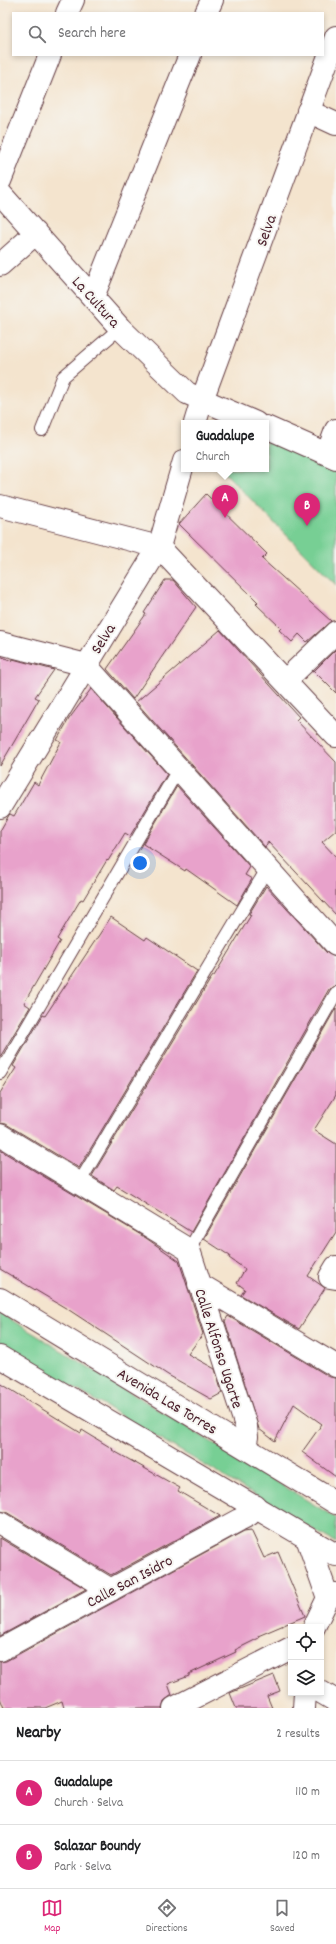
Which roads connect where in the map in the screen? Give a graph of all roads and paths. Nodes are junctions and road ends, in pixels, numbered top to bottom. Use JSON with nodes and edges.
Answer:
{"nodes":[{"id":1,"x":72,"y":0,"type":"edge"},
{"id":2,"x":212,"y":0,"type":"edge"},
{"id":3,"x":67,"y":12,"type":"edge"},
{"id":4,"x":206,"y":12,"type":"edge"},
{"id":5,"x":336,"y":37,"type":"edge"},
{"id":6,"x":50,"y":56,"type":"edge"},
{"id":7,"x":190,"y":56,"type":"edge"},
{"id":8,"x":308,"y":111,"type":"junction"},
{"id":9,"x":336,"y":124,"type":"edge"},
{"id":10,"x":0,"y":181,"type":"edge"},
{"id":11,"x":0,"y":193,"type":"edge"},
{"id":12,"x":36,"y":233,"type":"junction"},
{"id":13,"x":0,"y":264,"type":"edge"},
{"id":14,"x":93,"y":297,"type":"junction"},
{"id":15,"x":120,"y":328,"type":"junction"},
{"id":16,"x":202,"y":400,"type":"junction"},
{"id":17,"x":196,"y":420,"type":"edge"},
{"id":18,"x":249,"y":420,"type":"edge"},
{"id":19,"x":269,"y":429,"type":"edge"},
{"id":20,"x":42,"y":430,"type":"dead end"},
{"id":21,"x":336,"y":430,"type":"edge"},
{"id":22,"x":332,"y":456,"type":"edge"},
{"id":23,"x":181,"y":471,"type":"edge"},
{"id":24,"x":0,"y":506,"type":"edge"},
{"id":25,"x":159,"y":547,"type":"junction"},
{"id":26,"x":336,"y":632,"type":"edge"},
{"id":27,"x":0,"y":643,"type":"edge"},
{"id":28,"x":86,"y":665,"type":"junction"},
{"id":29,"x":285,"y":681,"type":"junction"},
{"id":30,"x":336,"y":736,"type":"edge"},
{"id":31,"x":179,"y":768,"type":"junction"},
{"id":32,"x":0,"y":807,"type":"edge"},
{"id":33,"x":267,"y":869,"type":"junction"},
{"id":34,"x":336,"y":945,"type":"edge"},
{"id":35,"x":336,"y":993,"type":"edge"},
{"id":36,"x":0,"y":1073,"type":"edge"},
{"id":37,"x":0,"y":1135,"type":"edge"},
{"id":38,"x":79,"y":1183,"type":"junction"},
{"id":39,"x":189,"y":1250,"type":"junction"},
{"id":40,"x":336,"y":1267,"type":"edge"},
{"id":41,"x":336,"y":1278,"type":"edge"},
{"id":42,"x":199,"y":1284,"type":"junction"},
{"id":43,"x":0,"y":1299,"type":"edge"},
{"id":44,"x":0,"y":1356,"type":"edge"},
{"id":45,"x":336,"y":1366,"type":"edge"},
{"id":46,"x":245,"y":1446,"type":"junction"},
{"id":47,"x":336,"y":1503,"type":"edge"},
{"id":48,"x":255,"y":1506,"type":"junction"},
{"id":49,"x":0,"y":1523,"type":"edge"},
{"id":50,"x":307,"y":1538,"type":"junction"},
{"id":51,"x":336,"y":1556,"type":"edge"},
{"id":52,"x":111,"y":1590,"type":"junction"},
{"id":53,"x":332,"y":1596,"type":"edge"},
{"id":54,"x":316,"y":1624,"type":"edge"},
{"id":55,"x":0,"y":1650,"type":"edge"},
{"id":56,"x":288,"y":1650,"type":"edge"},
{"id":57,"x":324,"y":1694,"type":"edge"},
{"id":58,"x":305,"y":1696,"type":"edge"},
{"id":59,"x":336,"y":1701,"type":"edge"},
{"id":60,"x":174,"y":1708,"type":"edge"},
{"id":61,"x":304,"y":1708,"type":"edge"}],
"edges":[{"from":1,"to":3,"type":"street"},
{"from":2,"to":4,"type":"street"},
{"from":5,"to":8,"type":"street","name":"Selva"},
{"from":6,"to":10,"type":"street"},
{"from":7,"to":14,"type":"street"},
{"from":8,"to":9,"type":"street"},
{"from":8,"to":16,"type":"street","name":"Selva"},
{"from":11,"to":12,"type":"street","name":"La Cultura"},
{"from":12,"to":13,"type":"street"},
{"from":12,"to":14,"type":"street","name":"La Cultura"},
{"from":14,"to":15,"type":"street","name":"La Cultura"},
{"from":15,"to":16,"type":"street","name":"La Cultura"},
{"from":15,"to":20,"type":"lane"},
{"from":16,"to":17,"type":"street","name":"Selva"},
{"from":16,"to":18,"type":"street","name":"La Cultura"},
{"from":19,"to":22,"type":"street"},
{"from":21,"to":22,"type":"street"},
{"from":23,"to":25,"type":"street","name":"Selva"},
{"from":24,"to":25,"type":"street"},
{"from":25,"to":28,"type":"street","name":"Selva"},
{"from":25,"to":29,"type":"street"},
{"from":26,"to":29,"type":"street"},
{"from":27,"to":28,"type":"street"},
{"from":28,"to":31,"type":"street"},
{"from":28,"to":32,"type":"street","name":"Selva"},
{"from":29,"to":30,"type":"street"},
{"from":31,"to":33,"type":"street"},
{"from":31,"to":36,"type":"lane"},
{"from":33,"to":34,"type":"street"},
{"from":33,"to":38,"type":"lane"},
{"from":35,"to":39,"type":"lane"},
{"from":37,"to":38,"type":"street"},
{"from":38,"to":39,"type":"street"},
{"from":39,"to":42,"type":"street","name":"Calle Alfonso Ugarte"},
{"from":40,"to":41,"type":"street"},
{"from":42,"to":45,"type":"street"},
{"from":42,"to":46,"type":"street","name":"Calle Alfonso Ugarte"},
{"from":43,"to":46,"type":"street","name":"Avenida Las Torres"},
{"from":44,"to":48,"type":"street"},
{"from":46,"to":47,"type":"street","name":"Avenida Las Torres"},
{"from":48,"to":50,"type":"street"},
{"from":48,"to":52,"type":"street","name":"Calle San Isidro"},
{"from":49,"to":52,"type":"street"},
{"from":50,"to":51,"type":"street"},
{"from":50,"to":53,"type":"street"},
{"from":52,"to":55,"type":"street","name":"Calle San Isidro"},
{"from":53,"to":54,"type":"street"},
{"from":56,"to":60,"type":"street"},
{"from":57,"to":59,"type":"street"},
{"from":58,"to":61,"type":"street"}]}
